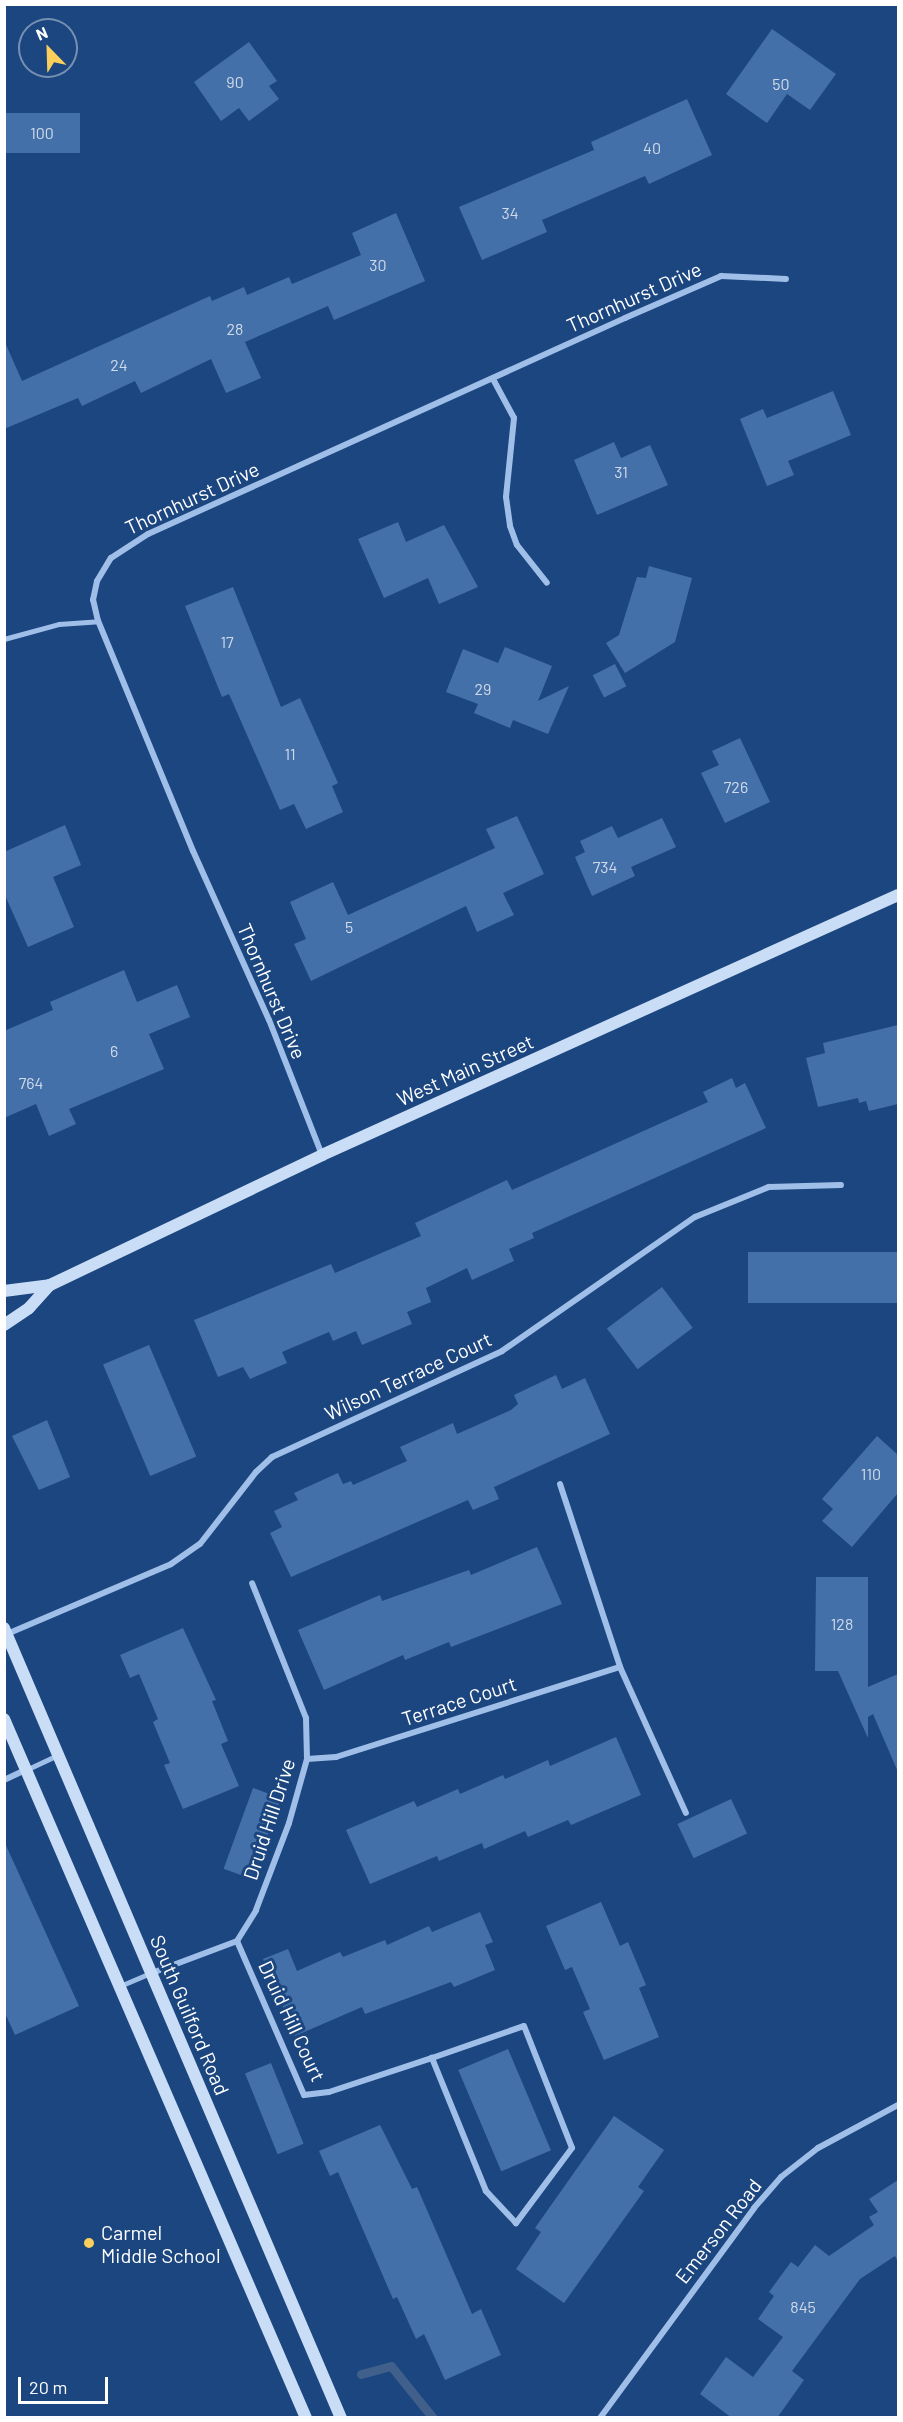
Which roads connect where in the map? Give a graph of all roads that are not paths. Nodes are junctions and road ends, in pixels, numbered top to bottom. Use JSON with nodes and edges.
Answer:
{"nodes":[{"id":1,"x":786,"y":279,"type":"dead end"},
{"id":2,"x":493,"y":379,"type":"junction"},
{"id":3,"x":547,"y":584,"type":"dead end"},
{"id":4,"x":98,"y":621,"type":"junction"},
{"id":5,"x":4,"y":639,"type":"edge"},
{"id":6,"x":898,"y":895,"type":"edge"},
{"id":7,"x":322,"y":1155,"type":"junction"},
{"id":8,"x":841,"y":1185,"type":"dead end"},
{"id":9,"x":50,"y":1285,"type":"junction"},
{"id":10,"x":4,"y":1291,"type":"edge"},
{"id":11,"x":4,"y":1325,"type":"edge"},
{"id":12,"x":560,"y":1484,"type":"dead end"},
{"id":13,"x":252,"y":1583,"type":"dead end"},
{"id":14,"x":5,"y":1632,"type":"edge"},
{"id":15,"x":620,"y":1667,"type":"junction"},
{"id":16,"x":4,"y":1719,"type":"edge"},
{"id":17,"x":58,"y":1755,"type":"junction"},
{"id":18,"x":307,"y":1759,"type":"junction"},
{"id":19,"x":25,"y":1770,"type":"junction"},
{"id":20,"x":4,"y":1780,"type":"edge"},
{"id":21,"x":686,"y":1813,"type":"dead end"},
{"id":22,"x":237,"y":1941,"type":"junction"},
{"id":23,"x":151,"y":1973,"type":"junction"},
{"id":24,"x":120,"y":1986,"type":"junction"},
{"id":25,"x":432,"y":2058,"type":"junction"},
{"id":26,"x":898,"y":2105,"type":"edge"},
{"id":27,"x":306,"y":2418,"type":"edge"},
{"id":28,"x":341,"y":2418,"type":"edge"},
{"id":29,"x":600,"y":2418,"type":"edge"}],
"edges":[{"from":1,"to":2,"type":"street","name":"Thornhurst Drive"},
{"from":2,"to":3,"type":"street"},
{"from":2,"to":4,"type":"street","name":"Thornhurst Drive"},
{"from":4,"to":5,"type":"lane"},
{"from":4,"to":7,"type":"street","name":"Thornhurst Drive"},
{"from":6,"to":7,"type":"main road","name":"West Main Street"},
{"from":7,"to":9,"type":"main road","name":"West Main Street"},
{"from":8,"to":14,"type":"street","name":"Wilson Terrace Court"},
{"from":9,"to":10,"type":"main road","name":"West Main Street"},
{"from":9,"to":11,"type":"main road","name":"West Main Street"},
{"from":12,"to":15,"type":"street"},
{"from":13,"to":18,"type":"street","name":"Druid Hill Drive"},
{"from":14,"to":17,"type":"main road","name":"South Guilford Road"},
{"from":15,"to":18,"type":"street","name":"Terrace Court"},
{"from":15,"to":21,"type":"street"},
{"from":16,"to":19,"type":"main road"},
{"from":17,"to":19,"type":"lane"},
{"from":17,"to":23,"type":"main road","name":"South Guilford Road"},
{"from":18,"to":22,"type":"street","name":"Druid Hill Drive"},
{"from":19,"to":20,"type":"street"},
{"from":19,"to":24,"type":"main road"},
{"from":22,"to":23,"type":"street"},
{"from":22,"to":25,"type":"street","name":"Druid Hill Court"},
{"from":23,"to":24,"type":"lane"},
{"from":23,"to":28,"type":"main road","name":"South Guilford Road"},
{"from":24,"to":27,"type":"main road"},
{"from":25,"to":25,"type":"street","name":"Druid Hill Court"},
{"from":26,"to":29,"type":"street","name":"Emerson Road"}]}
